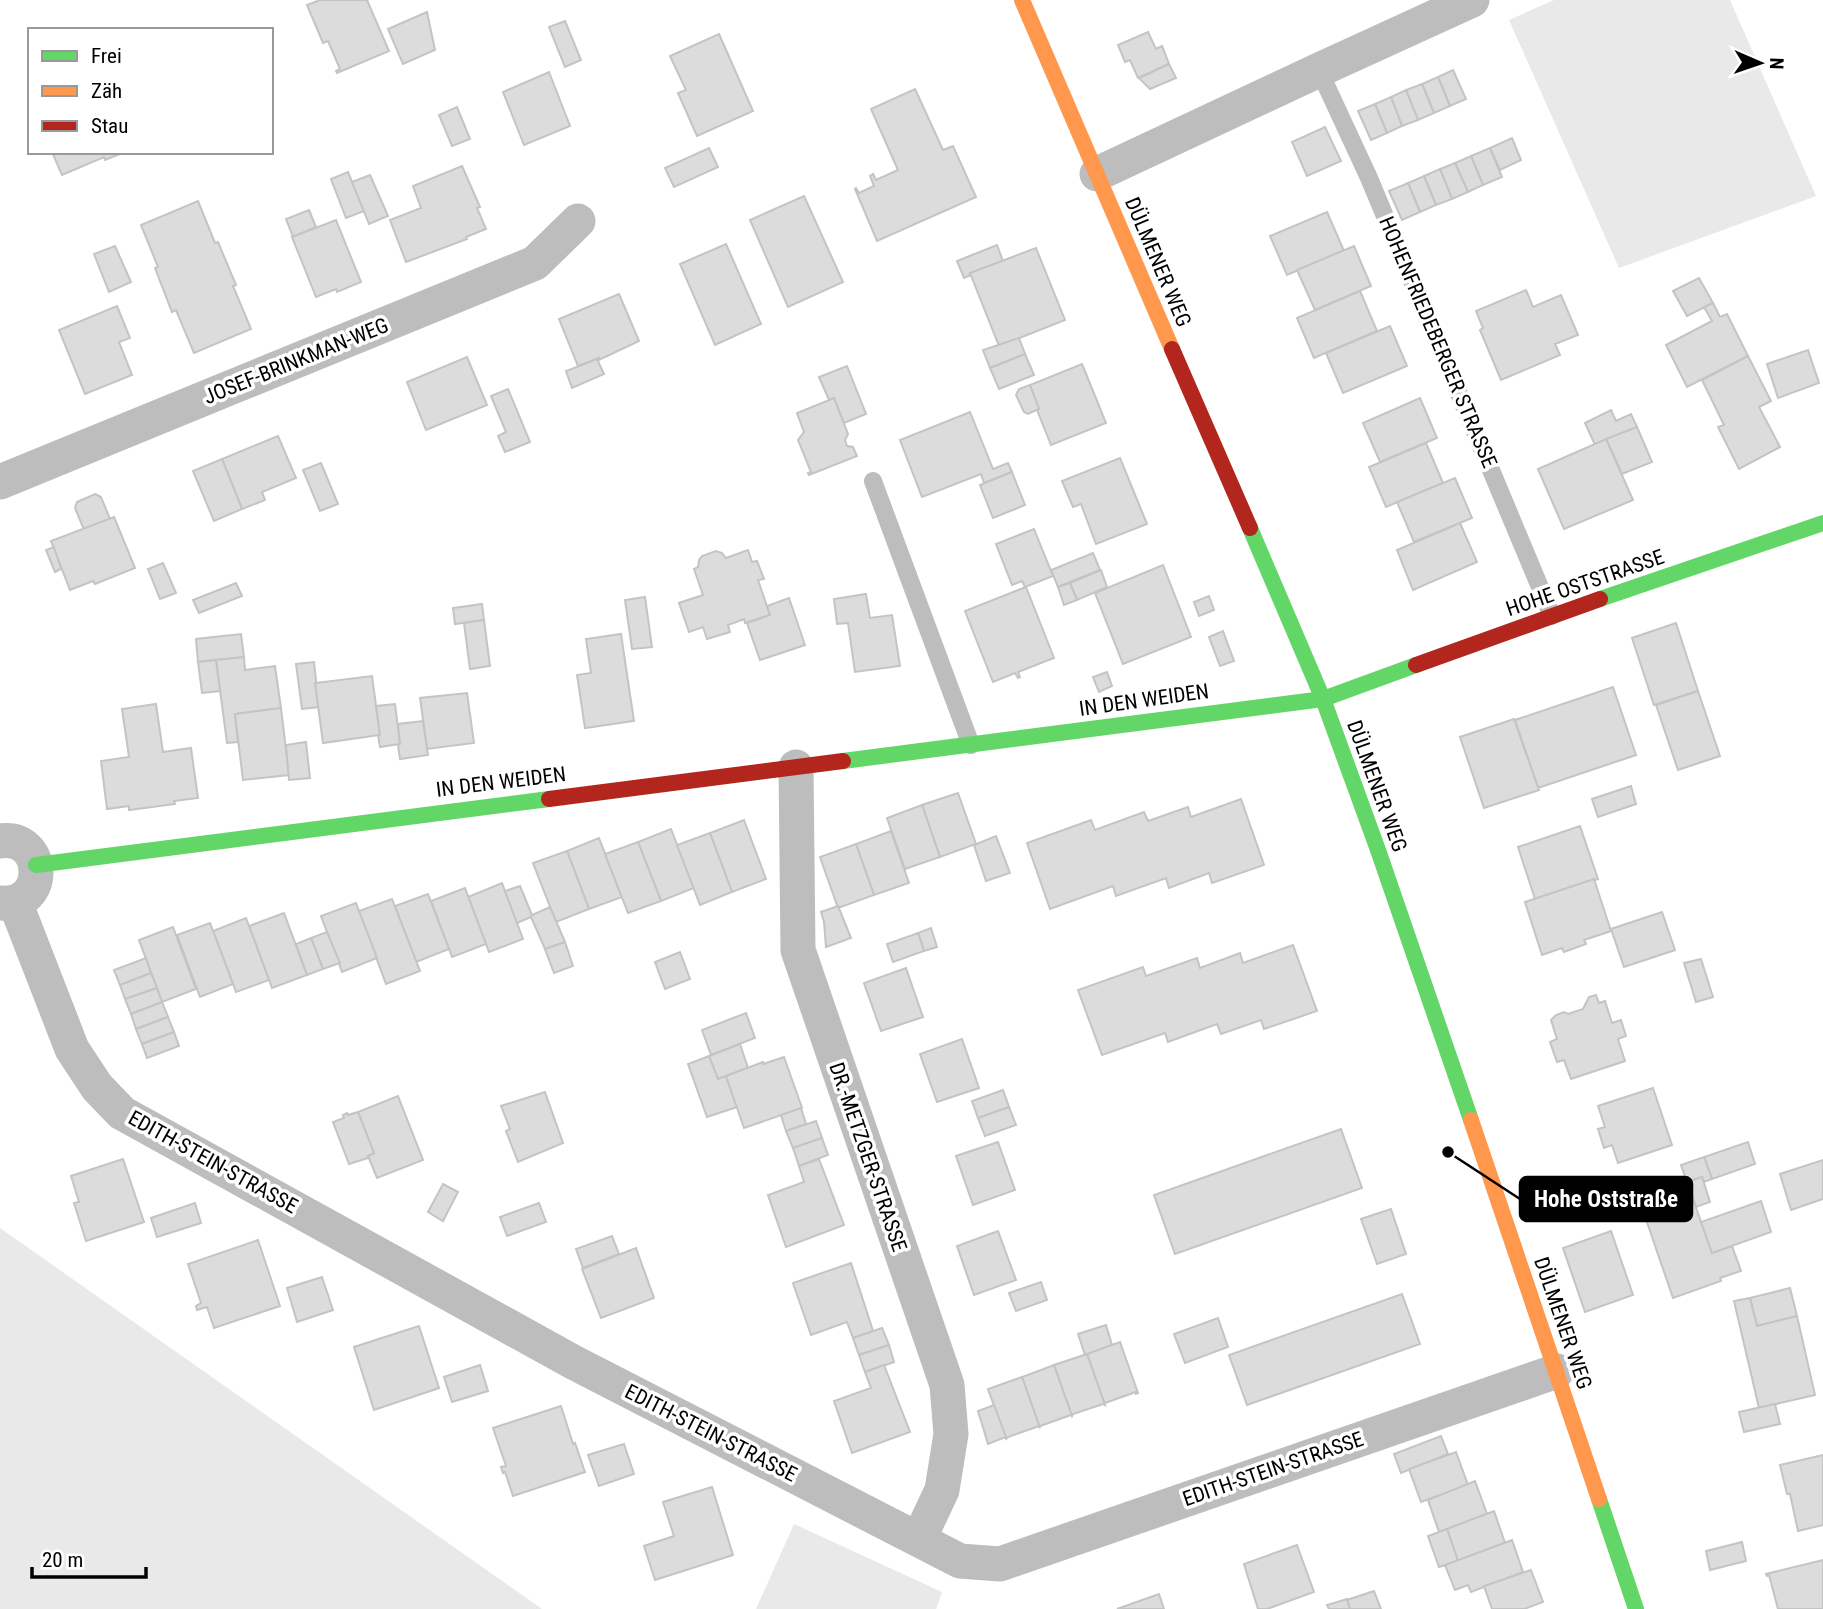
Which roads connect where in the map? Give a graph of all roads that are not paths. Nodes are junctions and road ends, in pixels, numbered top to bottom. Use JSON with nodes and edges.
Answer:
{"nodes":[{"id":1,"x":1022,"y":0,"type":"edge"},
{"id":2,"x":1472,"y":0,"type":"edge"},
{"id":3,"x":1319,"y":69,"type":"junction"},
{"id":4,"x":1097,"y":174,"type":"junction"},
{"id":5,"x":578,"y":221,"type":"dead end"},
{"id":6,"x":873,"y":481,"type":"dead end"},
{"id":7,"x":0,"y":482,"type":"edge"},
{"id":8,"x":1823,"y":523,"type":"edge"},
{"id":9,"x":1552,"y":616,"type":"junction"},
{"id":10,"x":1323,"y":699,"type":"junction"},
{"id":11,"x":971,"y":746,"type":"junction"},
{"id":12,"x":796,"y":767,"type":"junction"},
{"id":13,"x":0,"y":841,"type":"edge"},
{"id":14,"x":36,"y":865,"type":"junction"},
{"id":15,"x":7,"y":902,"type":"edge"},
{"id":16,"x":1557,"y":1371,"type":"junction"},
{"id":17,"x":919,"y":1539,"type":"junction"},
{"id":18,"x":1636,"y":1609,"type":"edge"}],
"edges":[{"from":1,"to":4,"type":"street","name":"DÜLMENER WEG"},
{"from":2,"to":3,"type":"street"},
{"from":3,"to":4,"type":"street"},
{"from":3,"to":9,"type":"lane","name":"HOHENFRIEDEBERGER STRASSE"},
{"from":4,"to":10,"type":"street","name":"DÜLMENER WEG"},
{"from":5,"to":7,"type":"street","name":"JOSEF-BRINKMAN-WEG"},
{"from":6,"to":11,"type":"lane"},
{"from":8,"to":9,"type":"street","name":"HOHE OSTSTRASSE"},
{"from":9,"to":10,"type":"street","name":"HOHE OSTSTRASSE"},
{"from":10,"to":11,"type":"street","name":"IN DEN WEIDEN"},
{"from":10,"to":16,"type":"street","name":"DÜLMENER WEG"},
{"from":11,"to":12,"type":"street","name":"IN DEN WEIDEN"},
{"from":12,"to":14,"type":"street","name":"IN DEN WEIDEN"},
{"from":12,"to":17,"type":"street","name":"DR.-METZGER-STRASSE"},
{"from":13,"to":14,"type":"street"},
{"from":14,"to":15,"type":"street"},
{"from":15,"to":17,"type":"street","name":"EDITH-STEIN-STRASSE"},
{"from":16,"to":17,"type":"street","name":"EDITH-STEIN-STRASSE"},
{"from":16,"to":18,"type":"street","name":"DÜLMENER WEG"}]}
